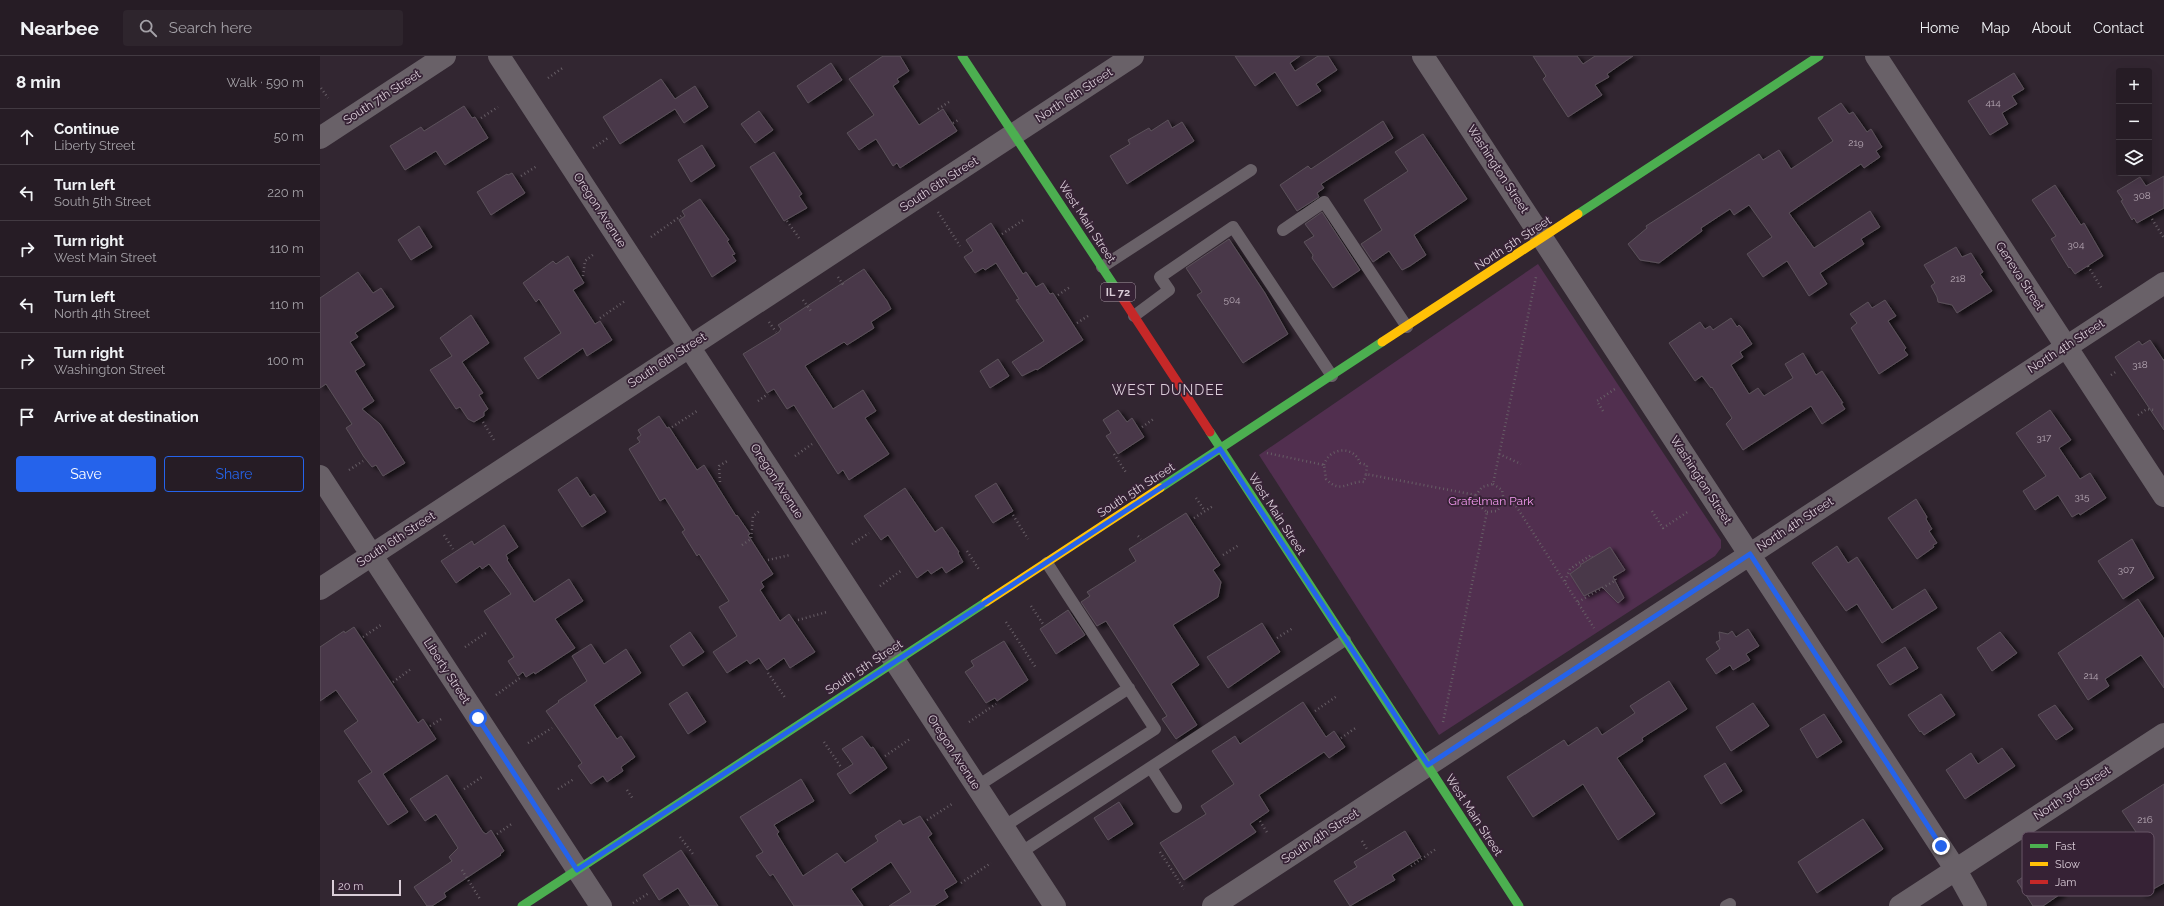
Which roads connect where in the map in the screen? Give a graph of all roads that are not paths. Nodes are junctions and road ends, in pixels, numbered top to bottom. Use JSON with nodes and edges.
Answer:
{"nodes":[{"id":1,"x":445,"y":56,"type":"edge"},
{"id":2,"x":499,"y":56,"type":"edge"},
{"id":3,"x":962,"y":56,"type":"edge"},
{"id":4,"x":1134,"y":56,"type":"edge"},
{"id":5,"x":1423,"y":56,"type":"edge"},
{"id":6,"x":1819,"y":56,"type":"edge"},
{"id":7,"x":1876,"y":56,"type":"edge"},
{"id":8,"x":988,"y":77,"type":"dead end"},
{"id":9,"x":1016,"y":134,"type":"junction"},
{"id":10,"x":320,"y":138,"type":"edge"},
{"id":11,"x":1251,"y":170,"type":"dead end"},
{"id":12,"x":1283,"y":230,"type":"dead end"},
{"id":13,"x":1543,"y":238,"type":"junction"},
{"id":14,"x":1102,"y":267,"type":"junction"},
{"id":15,"x":2164,"y":283,"type":"edge"},
{"id":16,"x":1134,"y":316,"type":"junction"},
{"id":17,"x":1407,"y":326,"type":"junction"},
{"id":18,"x":688,"y":346,"type":"junction"},
{"id":19,"x":2066,"y":346,"type":"junction"},
{"id":20,"x":1332,"y":376,"type":"junction"},
{"id":21,"x":1220,"y":449,"type":"junction"},
{"id":22,"x":320,"y":476,"type":"edge"},
{"id":23,"x":2164,"y":496,"type":"edge"},
{"id":24,"x":1750,"y":554,"type":"junction"},
{"id":25,"x":372,"y":555,"type":"junction"},
{"id":26,"x":1047,"y":562,"type":"junction"},
{"id":27,"x":320,"y":589,"type":"edge"},
{"id":28,"x":1345,"y":640,"type":"junction"},
{"id":29,"x":895,"y":661,"type":"junction"},
{"id":30,"x":1129,"y":688,"type":"junction"},
{"id":31,"x":2164,"y":734,"type":"edge"},
{"id":32,"x":1428,"y":765,"type":"junction"},
{"id":33,"x":1151,"y":768,"type":"junction"},
{"id":34,"x":976,"y":787,"type":"junction"},
{"id":35,"x":1176,"y":807,"type":"dead end"},
{"id":36,"x":1003,"y":827,"type":"junction"},
{"id":37,"x":1020,"y":853,"type":"junction"},
{"id":38,"x":577,"y":870,"type":"junction"},
{"id":39,"x":1956,"y":870,"type":"junction"},
{"id":40,"x":522,"y":906,"type":"edge"},
{"id":41,"x":601,"y":906,"type":"edge"},
{"id":42,"x":1055,"y":906,"type":"edge"},
{"id":43,"x":1213,"y":906,"type":"edge"},
{"id":44,"x":1519,"y":906,"type":"edge"},
{"id":45,"x":1900,"y":906,"type":"edge"},
{"id":46,"x":1976,"y":906,"type":"edge"}],
"edges":[{"from":1,"to":10,"type":"street","name":"South 7th Street"},
{"from":2,"to":18,"type":"street","name":"Oregon Avenue"},
{"from":3,"to":9,"type":"street","name":"West Main Street","number":"IL 72"},
{"from":4,"to":9,"type":"street","name":"North 6th Street"},
{"from":5,"to":13,"type":"street","name":"Washington Street"},
{"from":6,"to":13,"type":"street","name":"North 5th Street"},
{"from":7,"to":19,"type":"street","name":"Geneva Street"},
{"from":8,"to":9,"type":"street","name":"West Main Street","number":"IL 72"},
{"from":9,"to":14,"type":"street","name":"West Main Street","number":"IL 72"},
{"from":9,"to":18,"type":"street","name":"South 6th Street"},
{"from":11,"to":14,"type":"lane"},
{"from":12,"to":17,"type":"lane"},
{"from":13,"to":17,"type":"street","name":"North 5th Street"},
{"from":13,"to":24,"type":"street","name":"Washington Street"},
{"from":14,"to":16,"type":"street","name":"West Main Street","number":"IL 72"},
{"from":15,"to":19,"type":"street","name":"North 4th Street"},
{"from":16,"to":20,"type":"lane"},
{"from":16,"to":21,"type":"street","name":"West Main Street","number":"IL 72"},
{"from":17,"to":20,"type":"street","name":"North 5th Street"},
{"from":18,"to":25,"type":"street","name":"South 6th Street"},
{"from":18,"to":29,"type":"street","name":"Oregon Avenue"},
{"from":19,"to":23,"type":"street","name":"Geneva Street"},
{"from":19,"to":24,"type":"street","name":"North 4th Street"},
{"from":20,"to":21,"type":"street","name":"North 5th Street"},
{"from":21,"to":26,"type":"street","name":"South 5th Street"},
{"from":21,"to":28,"type":"street","name":"West Main Street","number":"IL 72"},
{"from":22,"to":25,"type":"street","name":"Liberty Street"},
{"from":24,"to":32,"type":"street","name":"North 4th Street"},
{"from":24,"to":39,"type":"street","name":"Washington Street"},
{"from":25,"to":27,"type":"street","name":"South 6th Street"},
{"from":25,"to":38,"type":"street","name":"Liberty Street"},
{"from":26,"to":29,"type":"street","name":"South 5th Street"},
{"from":26,"to":30,"type":"lane"},
{"from":28,"to":32,"type":"street","name":"West Main Street","number":"IL 72"},
{"from":28,"to":33,"type":"lane"},
{"from":29,"to":34,"type":"street","name":"Oregon Avenue"},
{"from":29,"to":38,"type":"street","name":"South 5th Street"},
{"from":30,"to":34,"type":"lane"},
{"from":30,"to":36,"type":"lane"},
{"from":31,"to":39,"type":"street","name":"North 3rd Street"},
{"from":32,"to":43,"type":"street","name":"South 4th Street"},
{"from":32,"to":44,"type":"street","name":"West Main Street","number":"IL 72"},
{"from":33,"to":35,"type":"lane"},
{"from":33,"to":37,"type":"lane"},
{"from":34,"to":36,"type":"street","name":"Oregon Avenue"},
{"from":36,"to":37,"type":"street","name":"Oregon Avenue"},
{"from":37,"to":42,"type":"street","name":"Oregon Avenue"},
{"from":38,"to":40,"type":"street","name":"South 5th Street"},
{"from":38,"to":41,"type":"street","name":"Liberty Street"},
{"from":39,"to":45,"type":"street","name":"North 3rd Street"},
{"from":39,"to":46,"type":"street","name":"Washington Street"}]}
